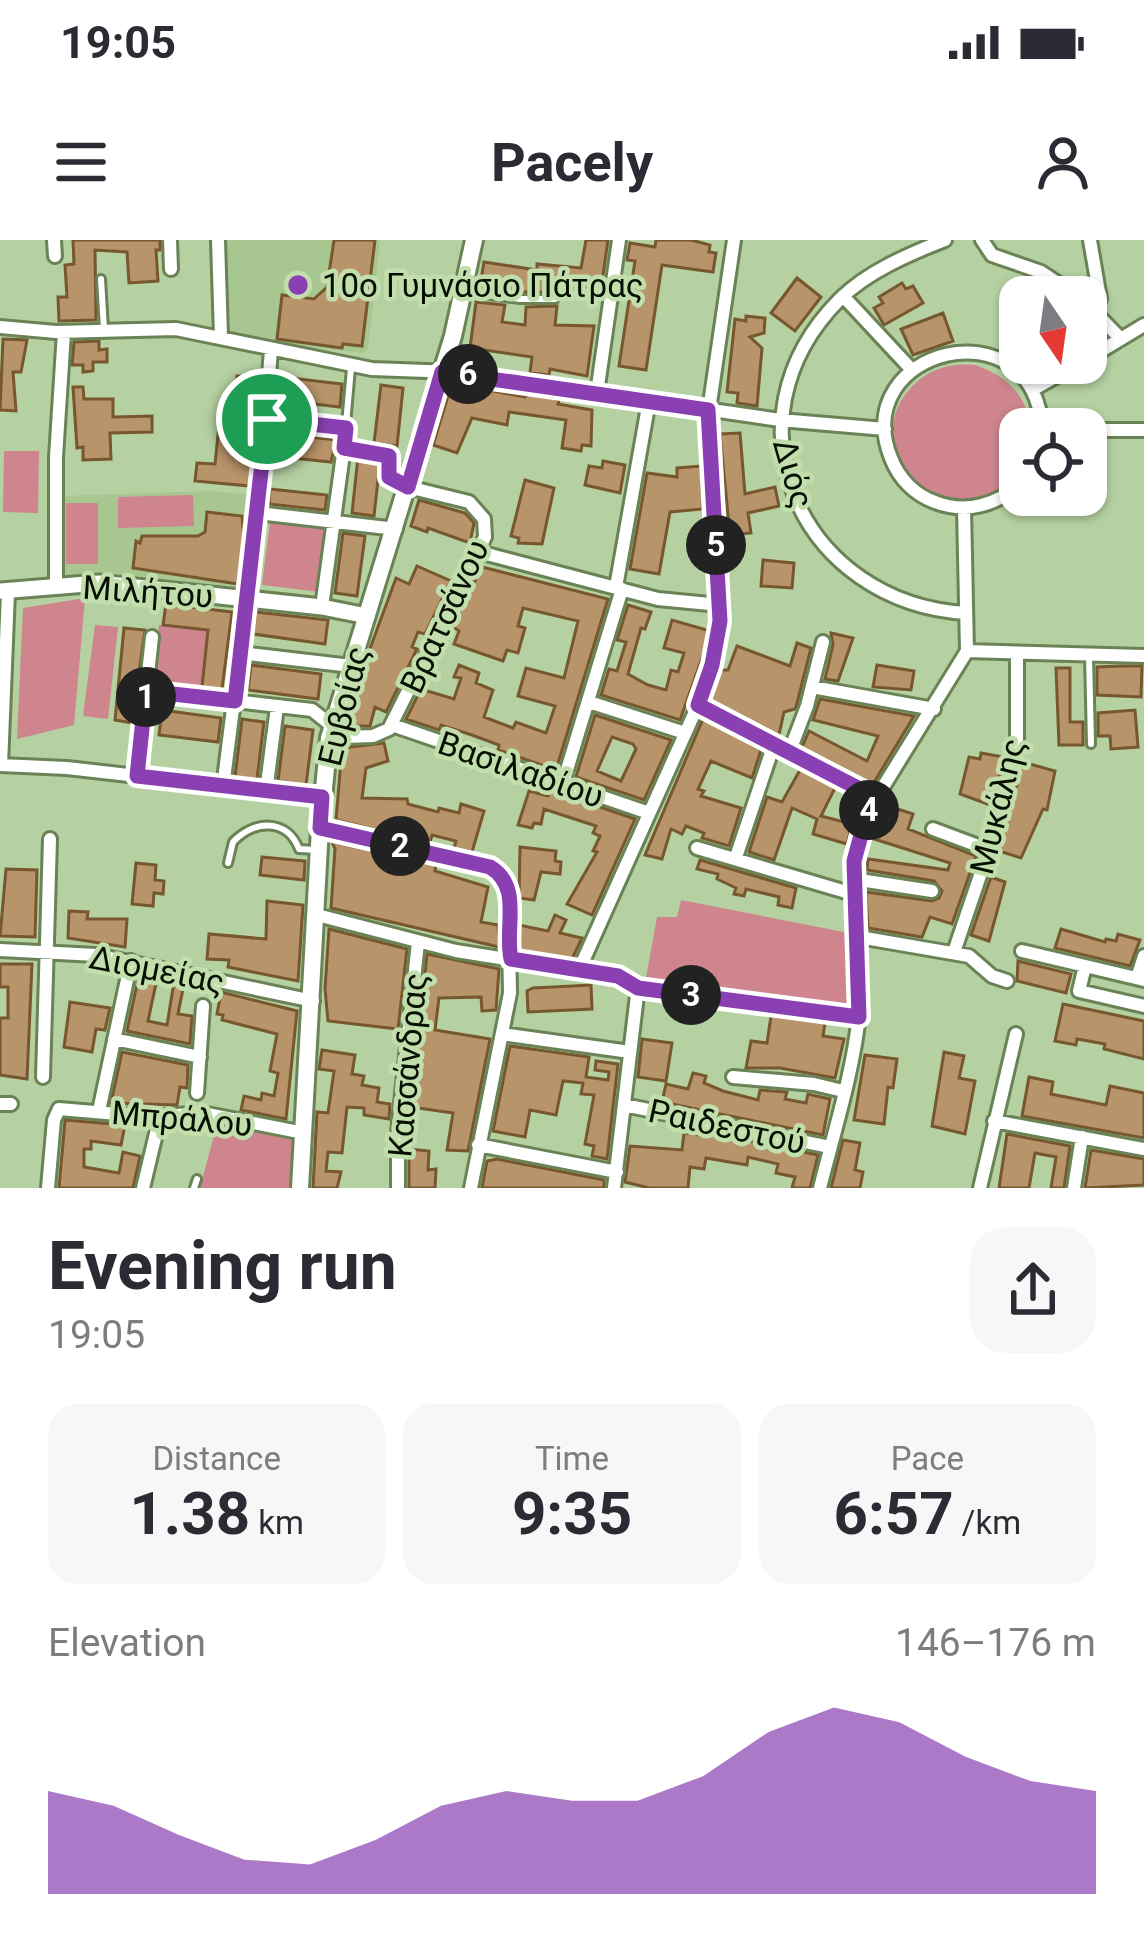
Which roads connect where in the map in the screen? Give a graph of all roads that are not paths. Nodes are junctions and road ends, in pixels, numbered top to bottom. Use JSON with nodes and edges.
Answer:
{"nodes":[{"id":1,"x":54,"y":240,"type":"edge"},
{"id":2,"x":170,"y":240,"type":"edge"},
{"id":3,"x":218,"y":240,"type":"edge"},
{"id":4,"x":474,"y":240,"type":"edge"},
{"id":5,"x":620,"y":240,"type":"edge"},
{"id":6,"x":734,"y":240,"type":"edge"},
{"id":7,"x":945,"y":240,"type":"edge"},
{"id":8,"x":982,"y":240,"type":"edge"},
{"id":9,"x":1090,"y":240,"type":"edge"},
{"id":10,"x":55,"y":256,"type":"dead end"},
{"id":11,"x":171,"y":269,"type":"dead end"},
{"id":12,"x":1047,"y":276,"type":"edge"},
{"id":13,"x":1096,"y":276,"type":"edge"},
{"id":14,"x":101,"y":279,"type":"dead end"},
{"id":15,"x":463,"y":292,"type":"junction"},
{"id":16,"x":843,"y":296,"type":"junction"},
{"id":17,"x":555,"y":299,"type":"dead end"},
{"id":18,"x":1107,"y":325,"type":"edge"},
{"id":19,"x":1144,"y":325,"type":"edge"},
{"id":20,"x":0,"y":327,"type":"edge"},
{"id":21,"x":104,"y":329,"type":"junction"},
{"id":22,"x":64,"y":332,"type":"junction"},
{"id":23,"x":220,"y":337,"type":"junction"},
{"id":24,"x":1121,"y":339,"type":"junction"},
{"id":25,"x":1107,"y":347,"type":"edge"},
{"id":26,"x":271,"y":350,"type":"junction"},
{"id":27,"x":351,"y":365,"type":"junction"},
{"id":28,"x":912,"y":370,"type":"junction"},
{"id":29,"x":442,"y":372,"type":"junction"},
{"id":30,"x":1044,"y":384,"type":"edge"},
{"id":31,"x":1032,"y":391,"type":"junction"},
{"id":32,"x":597,"y":393,"type":"junction"},
{"id":33,"x":649,"y":401,"type":"junction"},
{"id":34,"x":1036,"y":408,"type":"edge"},
{"id":35,"x":708,"y":410,"type":"junction"},
{"id":36,"x":267,"y":419,"type":"junction"},
{"id":37,"x":780,"y":420,"type":"junction"},
{"id":38,"x":346,"y":428,"type":"junction"},
{"id":39,"x":885,"y":429,"type":"junction"},
{"id":40,"x":1107,"y":430,"type":"edge"},
{"id":41,"x":1144,"y":430,"type":"edge"},
{"id":42,"x":344,"y":448,"type":"junction"},
{"id":43,"x":408,"y":487,"type":"junction"},
{"id":44,"x":999,"y":498,"type":"edge"},
{"id":45,"x":964,"y":508,"type":"junction"},
{"id":46,"x":258,"y":513,"type":"junction"},
{"id":47,"x":334,"y":522,"type":"junction"},
{"id":48,"x":395,"y":529,"type":"junction"},
{"id":49,"x":479,"y":552,"type":"junction"},
{"id":50,"x":56,"y":586,"type":"junction"},
{"id":51,"x":619,"y":588,"type":"junction"},
{"id":52,"x":4,"y":591,"type":"edge"},
{"id":53,"x":246,"y":598,"type":"junction"},
{"id":54,"x":720,"y":605,"type":"junction"},
{"id":55,"x":322,"y":607,"type":"junction"},
{"id":56,"x":966,"y":613,"type":"junction"},
{"id":57,"x":368,"y":616,"type":"junction"},
{"id":58,"x":152,"y":637,"type":"dead end"},
{"id":59,"x":823,"y":642,"type":"dead end"},
{"id":60,"x":967,"y":651,"type":"junction"},
{"id":61,"x":240,"y":653,"type":"junction"},
{"id":62,"x":1017,"y":655,"type":"junction"},
{"id":63,"x":1089,"y":655,"type":"junction"},
{"id":64,"x":1144,"y":656,"type":"edge"},
{"id":65,"x":2,"y":663,"type":"edge"},
{"id":66,"x":351,"y":666,"type":"junction"},
{"id":67,"x":812,"y":687,"type":"junction"},
{"id":68,"x":146,"y":691,"type":"junction"},
{"id":69,"x":201,"y":697,"type":"joint"},
{"id":70,"x":235,"y":701,"type":"junction"},
{"id":71,"x":589,"y":703,"type":"junction"},
{"id":72,"x":698,"y":705,"type":"junction"},
{"id":73,"x":278,"y":707,"type":"junction"},
{"id":74,"x":934,"y":709,"type":"junction"},
{"id":75,"x":332,"y":722,"type":"junction"},
{"id":76,"x":392,"y":725,"type":"junction"},
{"id":77,"x":685,"y":734,"type":"junction"},
{"id":78,"x":774,"y":744,"type":"junction"},
{"id":79,"x":1091,"y":744,"type":"dead end"},
{"id":80,"x":789,"y":753,"type":"junction"},
{"id":81,"x":1,"y":765,"type":"edge"},
{"id":82,"x":137,"y":776,"type":"junction"},
{"id":83,"x":563,"y":783,"type":"junction"},
{"id":84,"x":224,"y":787,"type":"junction"},
{"id":85,"x":266,"y":792,"type":"junction"},
{"id":86,"x":322,"y":797,"type":"junction"},
{"id":87,"x":877,"y":798,"type":"junction"},
{"id":88,"x":650,"y":813,"type":"junction"},
{"id":89,"x":320,"y":828,"type":"junction"},
{"id":90,"x":933,"y":829,"type":"dead end"},
{"id":91,"x":50,"y":839,"type":"dead end"},
{"id":92,"x":697,"y":848,"type":"dead end"},
{"id":93,"x":319,"y":850,"type":"junction"},
{"id":94,"x":989,"y":850,"type":"junction"},
{"id":95,"x":736,"y":857,"type":"junction"},
{"id":96,"x":228,"y":863,"type":"dead end"},
{"id":97,"x":853,"y":886,"type":"junction"},
{"id":98,"x":932,"y":891,"type":"dead end"},
{"id":99,"x":317,"y":914,"type":"junction"},
{"id":100,"x":859,"y":938,"type":"junction"},
{"id":101,"x":418,"y":942,"type":"junction"},
{"id":102,"x":0,"y":950,"type":"edge"},
{"id":103,"x":47,"y":951,"type":"junction"},
{"id":104,"x":1022,"y":951,"type":"dead end"},
{"id":105,"x":954,"y":952,"type":"junction"},
{"id":106,"x":1144,"y":956,"type":"edge"},
{"id":107,"x":511,"y":959,"type":"junction"},
{"id":108,"x":131,"y":961,"type":"junction"},
{"id":109,"x":1085,"y":966,"type":"junction"},
{"id":110,"x":579,"y":970,"type":"junction"},
{"id":111,"x":1140,"y":979,"type":"edge"},
{"id":112,"x":1007,"y":981,"type":"dead end"},
{"id":113,"x":638,"y":988,"type":"junction"},
{"id":114,"x":313,"y":1001,"type":"junction"},
{"id":115,"x":203,"y":1006,"type":"dead end"},
{"id":116,"x":1144,"y":1006,"type":"edge"},
{"id":117,"x":859,"y":1017,"type":"junction"},
{"id":118,"x":502,"y":1034,"type":"junction"},
{"id":119,"x":1016,"y":1034,"type":"dead end"},
{"id":120,"x":114,"y":1039,"type":"junction"},
{"id":121,"x":630,"y":1052,"type":"junction"},
{"id":122,"x":200,"y":1058,"type":"junction"},
{"id":123,"x":43,"y":1077,"type":"dead end"},
{"id":124,"x":733,"y":1077,"type":"dead end"},
{"id":125,"x":843,"y":1090,"type":"junction"},
{"id":126,"x":197,"y":1093,"type":"dead end"},
{"id":127,"x":624,"y":1105,"type":"junction"},
{"id":128,"x":99,"y":1111,"type":"junction"},
{"id":129,"x":160,"y":1117,"type":"junction"},
{"id":130,"x":994,"y":1121,"type":"junction"},
{"id":131,"x":304,"y":1133,"type":"junction"},
{"id":132,"x":1082,"y":1137,"type":"junction"},
{"id":133,"x":478,"y":1145,"type":"junction"},
{"id":134,"x":830,"y":1147,"type":"junction"},
{"id":135,"x":1144,"y":1149,"type":"edge"},
{"id":136,"x":617,"y":1172,"type":"junction"},
{"id":137,"x":48,"y":1188,"type":"edge"},
{"id":138,"x":143,"y":1188,"type":"edge"},
{"id":139,"x":300,"y":1188,"type":"edge"},
{"id":140,"x":398,"y":1188,"type":"edge"},
{"id":141,"x":471,"y":1188,"type":"edge"},
{"id":142,"x":614,"y":1188,"type":"edge"},
{"id":143,"x":820,"y":1188,"type":"edge"},
{"id":144,"x":980,"y":1188,"type":"edge"},
{"id":145,"x":1074,"y":1188,"type":"edge"}],
"edges":[{"from":1,"to":10,"type":"street"},
{"from":2,"to":11,"type":"street"},
{"from":3,"to":23,"type":"street"},
{"from":4,"to":15,"type":"main road","name":"Ευβοίας"},
{"from":5,"to":32,"type":"street"},
{"from":6,"to":35,"type":"street"},
{"from":7,"to":16,"type":"street","name":"Διός"},
{"from":8,"to":12,"type":"street"},
{"from":9,"to":13,"type":"street"},
{"from":14,"to":21,"type":"lane"},
{"from":15,"to":17,"type":"lane"},
{"from":15,"to":29,"type":"main road","name":"Ευβοίας"},
{"from":16,"to":28,"type":"street"},
{"from":16,"to":37,"type":"street","name":"Διός"},
{"from":18,"to":24,"type":"street"},
{"from":19,"to":24,"type":"street"},
{"from":20,"to":22,"type":"street"},
{"from":21,"to":22,"type":"street"},
{"from":21,"to":23,"type":"street"},
{"from":22,"to":50,"type":"street"},
{"from":23,"to":26,"type":"street"},
{"from":24,"to":25,"type":"street"},
{"from":26,"to":27,"type":"street"},
{"from":26,"to":36,"type":"street"},
{"from":27,"to":29,"type":"street"},
{"from":27,"to":38,"type":"lane"},
{"from":28,"to":31,"type":"street"},
{"from":28,"to":39,"type":"street"},
{"from":29,"to":32,"type":"street"},
{"from":29,"to":43,"type":"main road","name":"Ευβοίας"},
{"from":30,"to":31,"type":"street"},
{"from":31,"to":34,"type":"street"},
{"from":32,"to":33,"type":"street"},
{"from":33,"to":35,"type":"street"},
{"from":33,"to":51,"type":"street"},
{"from":35,"to":37,"type":"street"},
{"from":35,"to":54,"type":"street"},
{"from":36,"to":38,"type":"street"},
{"from":36,"to":46,"type":"street"},
{"from":37,"to":39,"type":"street"},
{"from":37,"to":56,"type":"street","name":"Διός"},
{"from":38,"to":42,"type":"lane"},
{"from":39,"to":45,"type":"street"},
{"from":40,"to":41,"type":"street"},
{"from":42,"to":43,"type":"lane"},
{"from":42,"to":47,"type":"street"},
{"from":43,"to":48,"type":"main road","name":"Ευβοίας"},
{"from":43,"to":49,"type":"street","name":"Βρατσάνου"},
{"from":44,"to":45,"type":"street"},
{"from":45,"to":56,"type":"street"},
{"from":46,"to":47,"type":"street"},
{"from":46,"to":53,"type":"street"},
{"from":47,"to":48,"type":"street"},
{"from":47,"to":55,"type":"street"},
{"from":48,"to":57,"type":"main road","name":"Ευβοίας"},
{"from":49,"to":51,"type":"street"},
{"from":49,"to":76,"type":"street","name":"Βρατσάνου"},
{"from":50,"to":52,"type":"street","name":"Μιλήτου"},
{"from":50,"to":53,"type":"street","name":"Μιλήτου"},
{"from":51,"to":54,"type":"street"},
{"from":51,"to":71,"type":"street"},
{"from":52,"to":65,"type":"street"},
{"from":53,"to":55,"type":"street","name":"Μιλήτου"},
{"from":53,"to":61,"type":"street"},
{"from":54,"to":72,"type":"street"},
{"from":55,"to":57,"type":"street","name":"Μιλήτου"},
{"from":56,"to":60,"type":"street"},
{"from":57,"to":66,"type":"main road","name":"Ευβοίας"},
{"from":58,"to":68,"type":"street"},
{"from":59,"to":67,"type":"street"},
{"from":60,"to":62,"type":"street"},
{"from":60,"to":74,"type":"street"},
{"from":61,"to":66,"type":"street"},
{"from":61,"to":70,"type":"street"},
{"from":62,"to":63,"type":"street"},
{"from":62,"to":94,"type":"street","name":"Μυκάλης"},
{"from":63,"to":64,"type":"street"},
{"from":63,"to":79,"type":"lane"},
{"from":65,"to":81,"type":"street"},
{"from":66,"to":75,"type":"main road","name":"Ευβοίας"},
{"from":67,"to":74,"type":"street"},
{"from":67,"to":80,"type":"street"},
{"from":68,"to":69,"type":"street"},
{"from":68,"to":82,"type":"street"},
{"from":69,"to":70,"type":"street"},
{"from":70,"to":73,"type":"street"},
{"from":70,"to":84,"type":"street"},
{"from":71,"to":77,"type":"street"},
{"from":71,"to":83,"type":"street"},
{"from":72,"to":77,"type":"street"},
{"from":72,"to":78,"type":"street"},
{"from":73,"to":75,"type":"street"},
{"from":73,"to":85,"type":"street"},
{"from":74,"to":87,"type":"street"},
{"from":75,"to":76,"type":"street","name":"Βρατσάνου"},
{"from":75,"to":86,"type":"main road","name":"Ευβοίας"},
{"from":76,"to":83,"type":"street","name":"Βασιλαδίου"},
{"from":77,"to":88,"type":"street"},
{"from":78,"to":80,"type":"street"},
{"from":78,"to":95,"type":"street"},
{"from":80,"to":87,"type":"street"},
{"from":81,"to":82,"type":"street"},
{"from":82,"to":84,"type":"street"},
{"from":83,"to":88,"type":"street","name":"Βασιλαδίου"},
{"from":84,"to":85,"type":"street"},
{"from":85,"to":86,"type":"street"},
{"from":86,"to":89,"type":"main road","name":"Ευβοίας"},
{"from":87,"to":97,"type":"street"},
{"from":88,"to":110,"type":"street"},
{"from":89,"to":93,"type":"main road","name":"Ευβοίας"},
{"from":89,"to":107,"type":"street"},
{"from":90,"to":94,"type":"street"},
{"from":91,"to":103,"type":"street"},
{"from":92,"to":95,"type":"street"},
{"from":93,"to":96,"type":"lane"},
{"from":93,"to":99,"type":"main road","name":"Ευβοίας"},
{"from":94,"to":105,"type":"street","name":"Μυκάλης"},
{"from":95,"to":97,"type":"street"},
{"from":97,"to":98,"type":"street"},
{"from":97,"to":100,"type":"street"},
{"from":99,"to":101,"type":"street"},
{"from":99,"to":114,"type":"main road","name":"Ευβοίας"},
{"from":100,"to":105,"type":"street"},
{"from":100,"to":117,"type":"street"},
{"from":101,"to":107,"type":"street"},
{"from":101,"to":140,"type":"street","name":"Κασσάνδρας"},
{"from":102,"to":103,"type":"street","name":"Διομείας"},
{"from":103,"to":108,"type":"street","name":"Διομείας"},
{"from":103,"to":123,"type":"street"},
{"from":104,"to":109,"type":"street"},
{"from":105,"to":112,"type":"street"},
{"from":106,"to":111,"type":"street"},
{"from":107,"to":110,"type":"street"},
{"from":107,"to":118,"type":"street"},
{"from":108,"to":114,"type":"street","name":"Διομείας"},
{"from":108,"to":120,"type":"street"},
{"from":109,"to":111,"type":"street"},
{"from":109,"to":116,"type":"street"},
{"from":110,"to":113,"type":"street"},
{"from":113,"to":117,"type":"street"},
{"from":113,"to":121,"type":"street"},
{"from":114,"to":131,"type":"main road","name":"Ευβοίας"},
{"from":115,"to":122,"type":"street"},
{"from":117,"to":125,"type":"street"},
{"from":118,"to":121,"type":"street","name":"Ραιδεστού"},
{"from":118,"to":133,"type":"street"},
{"from":119,"to":130,"type":"street"},
{"from":120,"to":122,"type":"street"},
{"from":120,"to":128,"type":"street"},
{"from":121,"to":127,"type":"street"},
{"from":122,"to":126,"type":"street"},
{"from":124,"to":125,"type":"street"},
{"from":125,"to":134,"type":"street"},
{"from":127,"to":134,"type":"street","name":"Ραιδεστού"},
{"from":127,"to":136,"type":"street"},
{"from":128,"to":129,"type":"street","name":"Μπράλου"},
{"from":128,"to":137,"type":"street","name":"Μπράλου"},
{"from":129,"to":131,"type":"street","name":"Μπράλου"},
{"from":129,"to":138,"type":"street"},
{"from":130,"to":132,"type":"street"},
{"from":130,"to":144,"type":"street"},
{"from":131,"to":139,"type":"main road","name":"Ευβοίας"},
{"from":132,"to":135,"type":"street"},
{"from":132,"to":145,"type":"street"},
{"from":133,"to":136,"type":"street"},
{"from":133,"to":141,"type":"street"},
{"from":134,"to":143,"type":"street"},
{"from":136,"to":142,"type":"street"}]}
